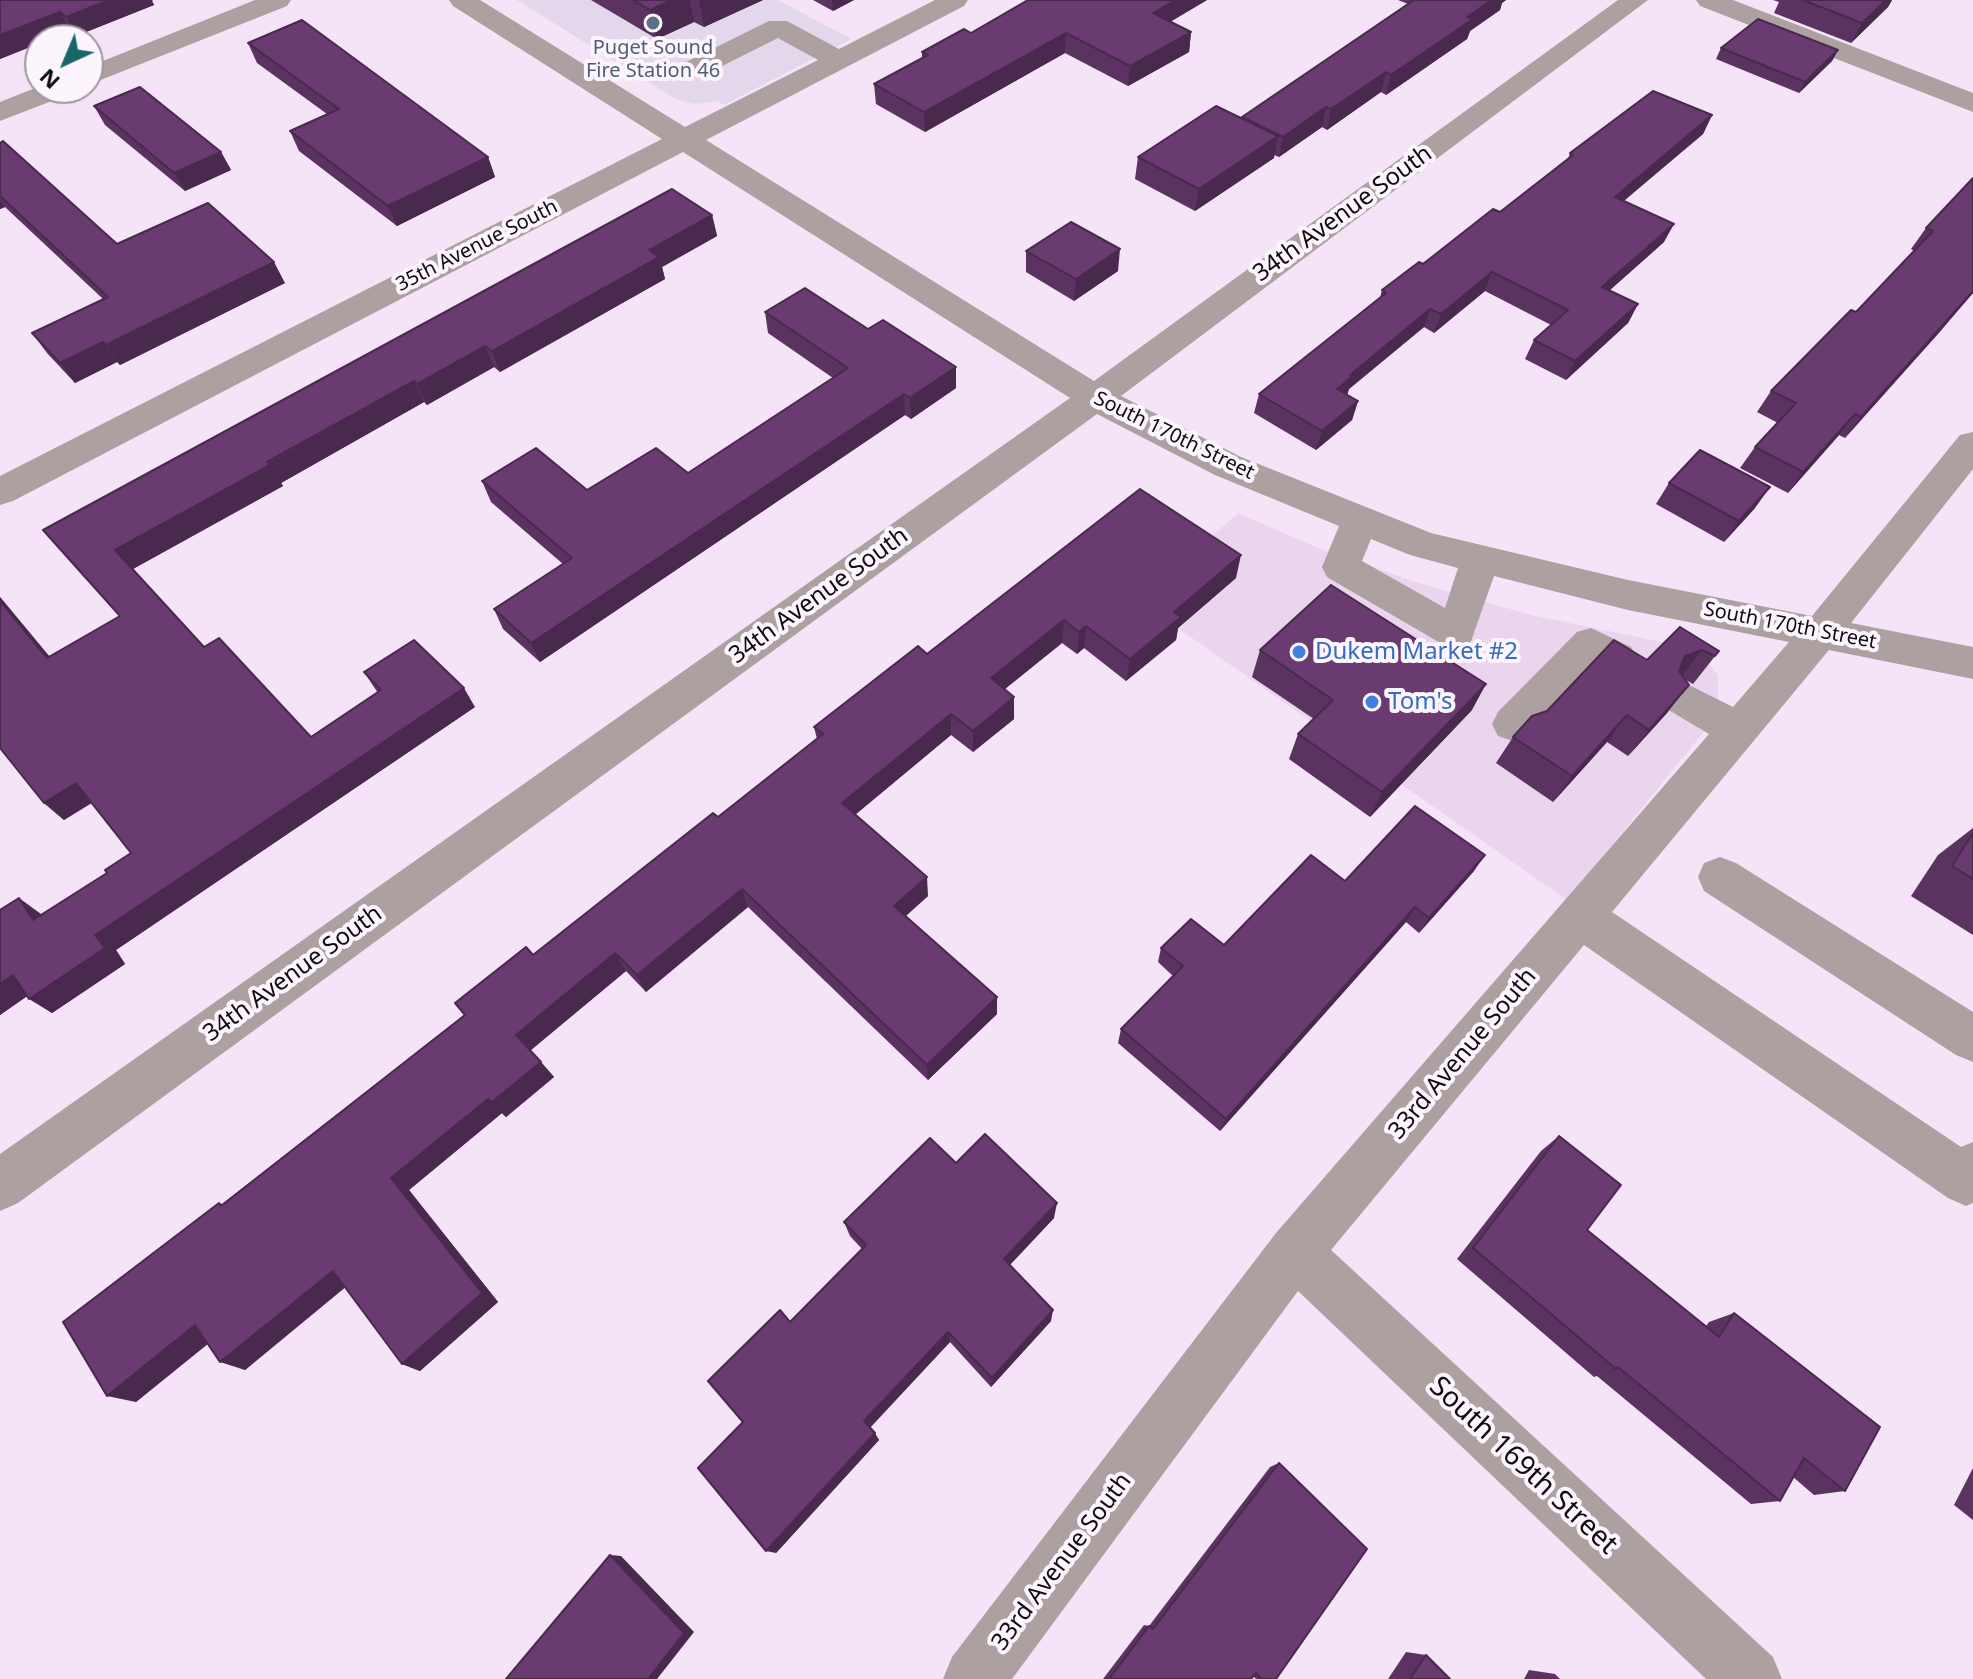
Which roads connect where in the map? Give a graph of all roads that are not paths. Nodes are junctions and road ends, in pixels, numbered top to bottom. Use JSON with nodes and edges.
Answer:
{"nodes":[{"id":1,"x":278,"y":0,"type":"edge"},
{"id":2,"x":462,"y":0,"type":"edge"},
{"id":3,"x":955,"y":0,"type":"edge"},
{"id":4,"x":1635,"y":0,"type":"edge"},
{"id":5,"x":1709,"y":0,"type":"edge"},
{"id":6,"x":839,"y":60,"type":"junction"},
{"id":7,"x":692,"y":70,"type":"dead end"},
{"id":8,"x":104,"y":71,"type":"edge"},
{"id":9,"x":24,"y":102,"type":"edge"},
{"id":10,"x":1973,"y":103,"type":"edge"},
{"id":11,"x":0,"y":112,"type":"edge"},
{"id":12,"x":686,"y":139,"type":"junction"},
{"id":13,"x":1095,"y":398,"type":"junction"},
{"id":14,"x":1973,"y":444,"type":"edge"},
{"id":15,"x":0,"y":492,"type":"edge"},
{"id":16,"x":1360,"y":520,"type":"junction"},
{"id":17,"x":1480,"y":559,"type":"junction"},
{"id":18,"x":1628,"y":595,"type":"junction"},
{"id":19,"x":1822,"y":631,"type":"junction"},
{"id":20,"x":1973,"y":663,"type":"edge"},
{"id":21,"x":1681,"y":697,"type":"edge"},
{"id":22,"x":1513,"y":724,"type":"dead end"},
{"id":23,"x":1737,"y":730,"type":"junction"},
{"id":24,"x":1720,"y":877,"type":"dead end"},
{"id":25,"x":1580,"y":916,"type":"junction"},
{"id":26,"x":1973,"y":1039,"type":"edge"},
{"id":27,"x":1973,"y":1167,"type":"edge"},
{"id":28,"x":0,"y":1185,"type":"edge"},
{"id":29,"x":1295,"y":1252,"type":"junction"},
{"id":30,"x":974,"y":1679,"type":"edge"},
{"id":31,"x":1751,"y":1679,"type":"edge"}],
"edges":[{"from":1,"to":8,"type":"street"},
{"from":2,"to":12,"type":"street","name":"South 170th Street"},
{"from":3,"to":6,"type":"street","name":"35th Avenue South"},
{"from":4,"to":13,"type":"street","name":"34th Avenue South"},
{"from":5,"to":10,"type":"street"},
{"from":6,"to":7,"type":"street"},
{"from":6,"to":12,"type":"street","name":"35th Avenue South"},
{"from":9,"to":11,"type":"street"},
{"from":12,"to":13,"type":"street","name":"South 170th Street"},
{"from":12,"to":15,"type":"street","name":"35th Avenue South"},
{"from":13,"to":16,"type":"street","name":"South 170th Street"},
{"from":13,"to":28,"type":"street","name":"34th Avenue South"},
{"from":14,"to":19,"type":"street","name":"33rd Avenue South"},
{"from":16,"to":17,"type":"street","name":"South 170th Street"},
{"from":16,"to":17,"type":"street"},
{"from":17,"to":18,"type":"street","name":"South 170th Street"},
{"from":18,"to":19,"type":"street","name":"South 170th Street"},
{"from":18,"to":22,"type":"street"},
{"from":19,"to":20,"type":"street","name":"South 170th Street"},
{"from":19,"to":23,"type":"street","name":"33rd Avenue South"},
{"from":21,"to":23,"type":"street"},
{"from":23,"to":25,"type":"street","name":"33rd Avenue South"},
{"from":24,"to":26,"type":"street"},
{"from":25,"to":27,"type":"street"},
{"from":25,"to":29,"type":"street","name":"33rd Avenue South"},
{"from":29,"to":30,"type":"street","name":"33rd Avenue South"},
{"from":29,"to":31,"type":"street","name":"South 169th Street"}]}
